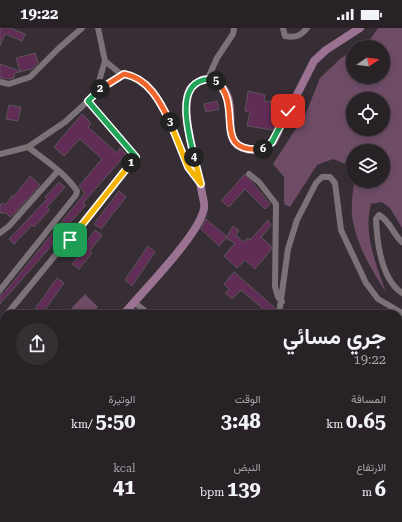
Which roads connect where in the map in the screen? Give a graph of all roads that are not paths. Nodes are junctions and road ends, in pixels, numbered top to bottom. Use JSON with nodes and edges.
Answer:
{"nodes":[{"id":1,"x":82,"y":28,"type":"edge"},
{"id":2,"x":98,"y":28,"type":"edge"},
{"id":3,"x":234,"y":28,"type":"edge"},
{"id":4,"x":283,"y":28,"type":"edge"},
{"id":5,"x":308,"y":28,"type":"edge"},
{"id":6,"x":360,"y":28,"type":"edge"},
{"id":7,"x":105,"y":61,"type":"junction"},
{"id":8,"x":122,"y":75,"type":"junction"},
{"id":9,"x":208,"y":78,"type":"junction"},
{"id":10,"x":0,"y":82,"type":"edge"},
{"id":11,"x":96,"y":91,"type":"junction"},
{"id":12,"x":88,"y":101,"type":"junction"},
{"id":13,"x":28,"y":147,"type":"junction"},
{"id":14,"x":0,"y":154,"type":"edge"},
{"id":15,"x":58,"y":171,"type":"junction"},
{"id":16,"x":249,"y":174,"type":"dead end"},
{"id":17,"x":201,"y":184,"type":"junction"},
{"id":18,"x":9,"y":226,"type":"junction"},
{"id":19,"x":0,"y":233,"type":"edge"},
{"id":20,"x":0,"y":238,"type":"edge"},
{"id":21,"x":402,"y":242,"type":"edge"},
{"id":22,"x":0,"y":290,"type":"edge"},
{"id":23,"x":402,"y":293,"type":"edge"},
{"id":24,"x":134,"y":302,"type":"junction"},
{"id":25,"x":282,"y":302,"type":"junction"},
{"id":26,"x":10,"y":310,"type":"edge"},
{"id":27,"x":127,"y":310,"type":"edge"},
{"id":28,"x":145,"y":310,"type":"edge"},
{"id":29,"x":280,"y":310,"type":"edge"},
{"id":30,"x":398,"y":310,"type":"edge"}],
"edges":[{"from":1,"to":10,"type":"street"},
{"from":2,"to":7,"type":"street"},
{"from":3,"to":9,"type":"street"},
{"from":4,"to":5,"type":"street"},
{"from":6,"to":9,"type":"main road"},
{"from":7,"to":8,"type":"street"},
{"from":7,"to":11,"type":"street"},
{"from":8,"to":11,"type":"street"},
{"from":8,"to":17,"type":"street"},
{"from":9,"to":17,"type":"main road"},
{"from":11,"to":12,"type":"street"},
{"from":12,"to":13,"type":"street"},
{"from":12,"to":26,"type":"street"},
{"from":13,"to":14,"type":"street"},
{"from":13,"to":15,"type":"street"},
{"from":15,"to":18,"type":"street"},
{"from":15,"to":22,"type":"street"},
{"from":16,"to":25,"type":"street"},
{"from":17,"to":24,"type":"main road"},
{"from":18,"to":19,"type":"street"},
{"from":18,"to":20,"type":"street"},
{"from":21,"to":23,"type":"street"},
{"from":24,"to":27,"type":"main road"},
{"from":24,"to":28,"type":"street"},
{"from":25,"to":29,"type":"street"},
{"from":25,"to":30,"type":"street"}]}
